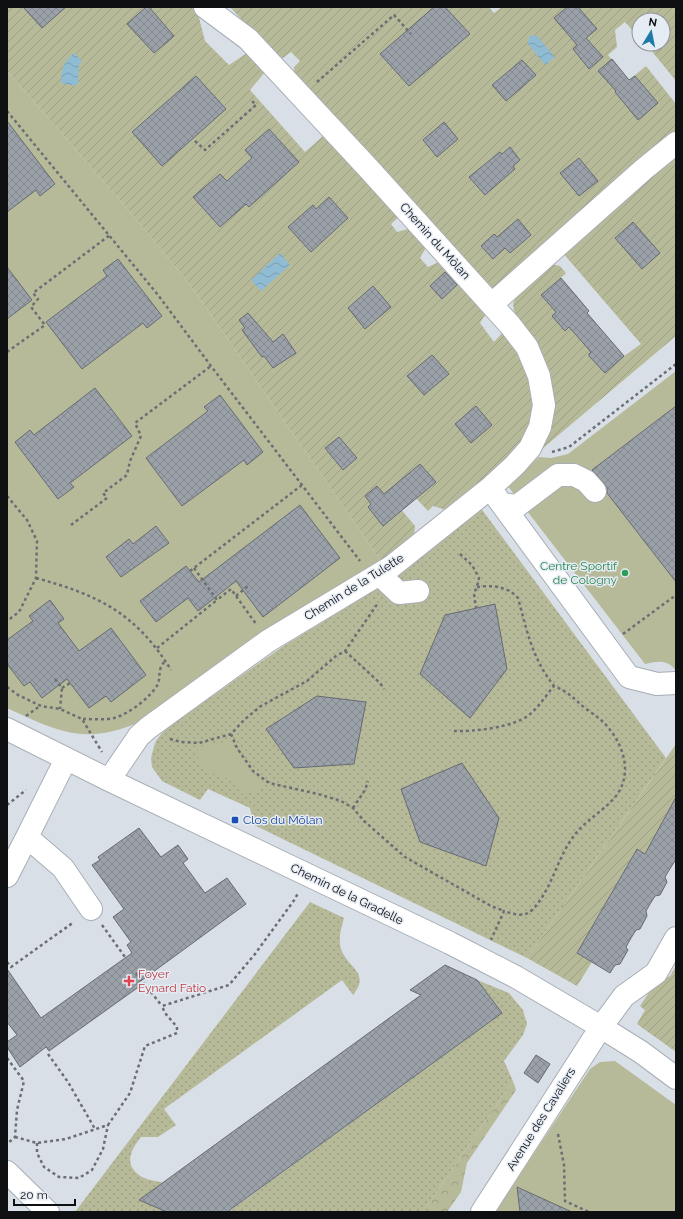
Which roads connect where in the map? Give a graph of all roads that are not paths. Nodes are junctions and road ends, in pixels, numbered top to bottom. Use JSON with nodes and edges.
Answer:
{"nodes":[{"id":1,"x":205,"y":7,"type":"edge"},
{"id":2,"x":676,"y":143,"type":"edge"},
{"id":3,"x":492,"y":304,"type":"junction"},
{"id":4,"x":595,"y":491,"type":"dead end"},
{"id":5,"x":496,"y":496,"type":"junction"},
{"id":6,"x":376,"y":576,"type":"junction"},
{"id":7,"x":418,"y":591,"type":"dead end"},
{"id":8,"x":676,"y":683,"type":"edge"},
{"id":9,"x":15,"y":724,"type":"edge"},
{"id":10,"x":66,"y":759,"type":"junction"},
{"id":11,"x":108,"y":780,"type":"junction"},
{"id":12,"x":28,"y":838,"type":"junction"},
{"id":13,"x":7,"y":876,"type":"edge"},
{"id":14,"x":91,"y":909,"type":"road end"},
{"id":15,"x":676,"y":938,"type":"edge"},
{"id":16,"x":600,"y":1026,"type":"junction"},
{"id":17,"x":676,"y":1078,"type":"edge"},
{"id":18,"x":7,"y":1172,"type":"edge"},
{"id":19,"x":48,"y":1212,"type":"edge"},
{"id":20,"x":482,"y":1212,"type":"edge"}],
"edges":[{"from":1,"to":3,"type":"street","name":"Chemin du Môlan"},
{"from":2,"to":3,"type":"street"},
{"from":3,"to":5,"type":"street","name":"Chemin de la Tulette"},
{"from":4,"to":5,"type":"street"},
{"from":5,"to":6,"type":"street","name":"Chemin de la Tulette"},
{"from":5,"to":8,"type":"street"},
{"from":6,"to":7,"type":"street"},
{"from":6,"to":11,"type":"street","name":"Chemin de la Tulette"},
{"from":9,"to":10,"type":"street","name":"Chemin de la Gradelle"},
{"from":10,"to":11,"type":"street","name":"Chemin de la Gradelle"},
{"from":10,"to":12,"type":"street"},
{"from":11,"to":16,"type":"street","name":"Chemin de la Gradelle"},
{"from":12,"to":13,"type":"street"},
{"from":12,"to":14,"type":"street"},
{"from":15,"to":16,"type":"street","name":"Avenue des Cavaliers"},
{"from":16,"to":17,"type":"street","name":"Chemin de la Gradelle"},
{"from":16,"to":20,"type":"street","name":"Avenue des Cavaliers"},
{"from":18,"to":19,"type":"street"}]}
